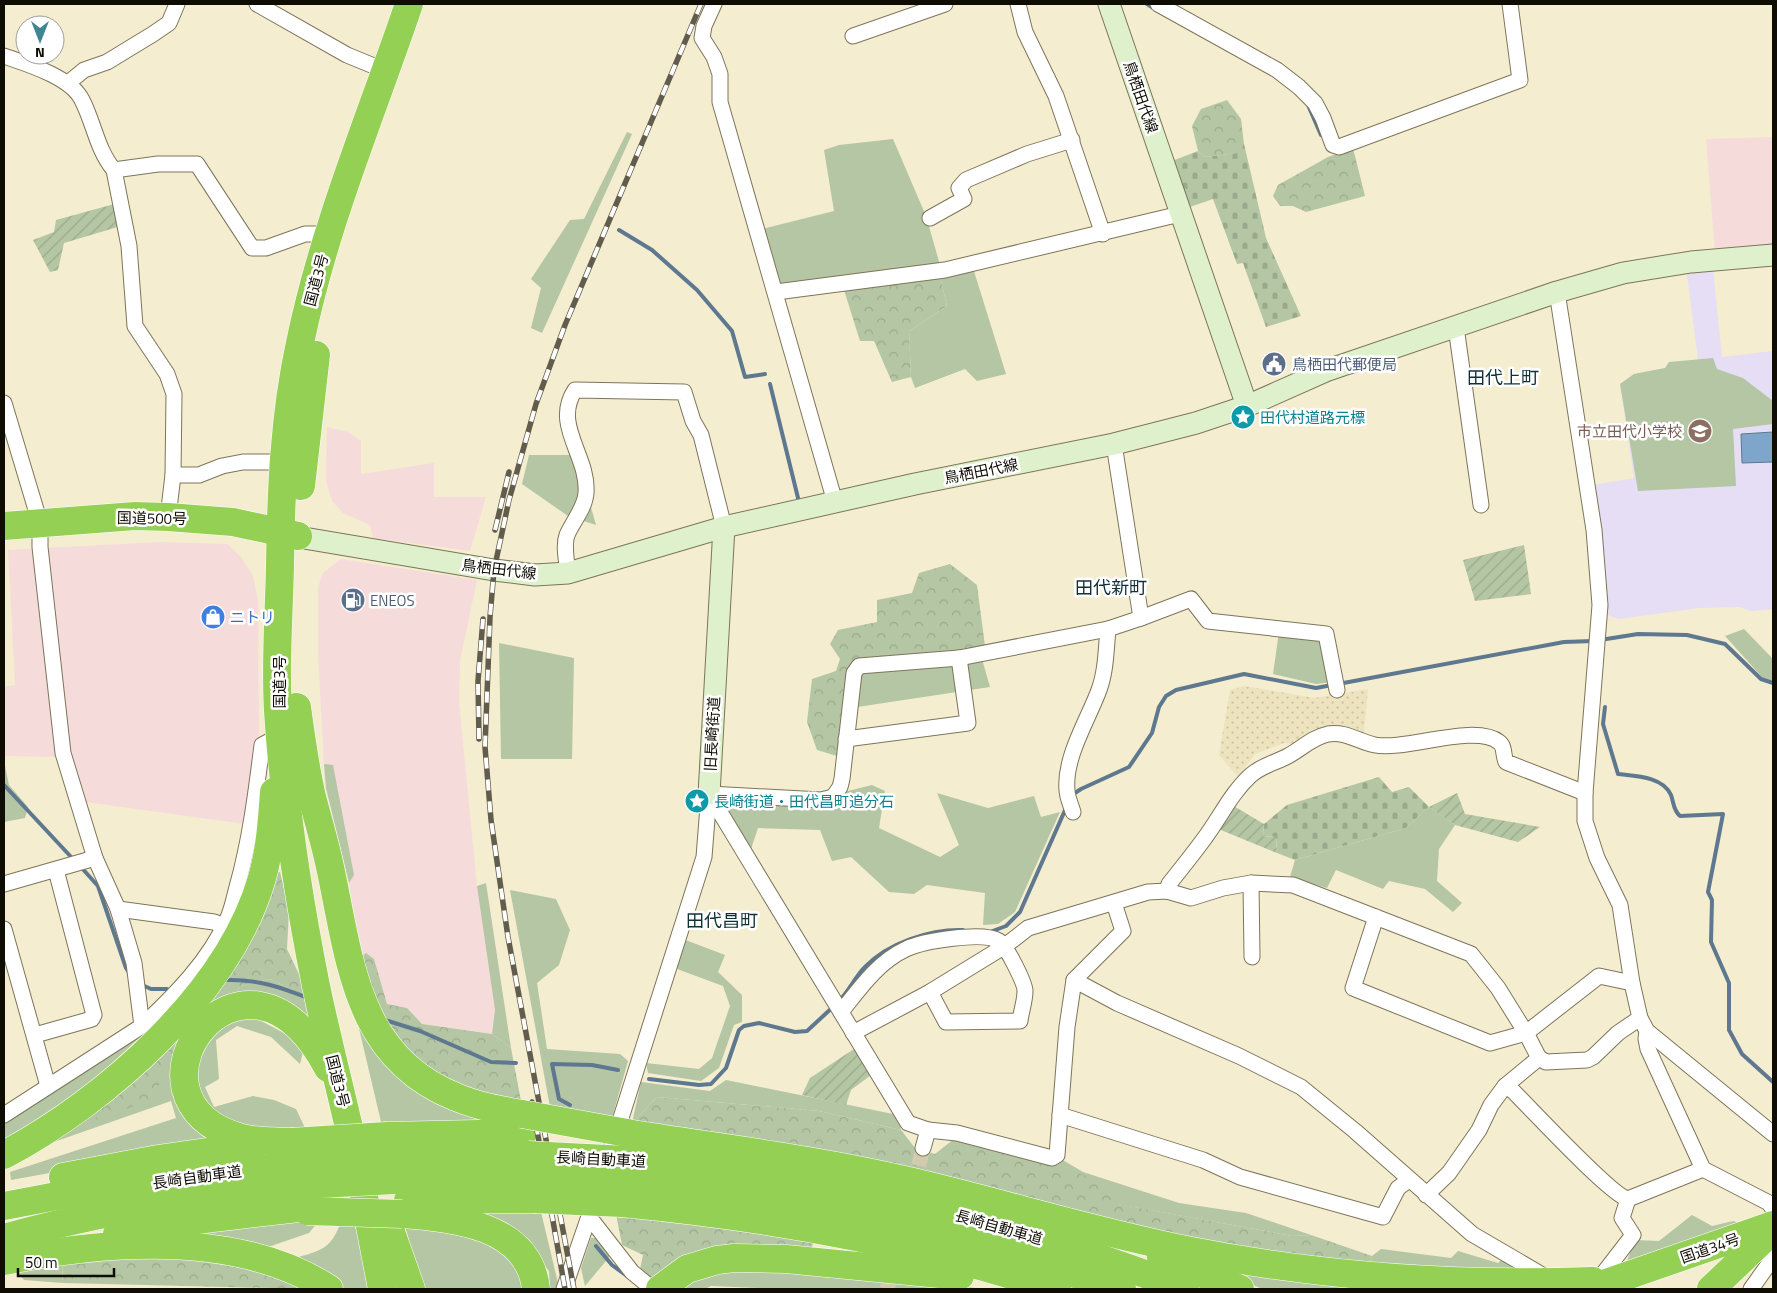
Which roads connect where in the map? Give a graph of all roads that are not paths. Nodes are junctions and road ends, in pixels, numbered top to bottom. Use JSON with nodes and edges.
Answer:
{"nodes":[{"id":1,"x":177,"y":4,"type":"edge"},
{"id":2,"x":257,"y":4,"type":"edge"},
{"id":3,"x":409,"y":4,"type":"edge"},
{"id":4,"x":714,"y":4,"type":"edge"},
{"id":5,"x":945,"y":4,"type":"edge"},
{"id":6,"x":1018,"y":4,"type":"edge"},
{"id":7,"x":1110,"y":4,"type":"edge"},
{"id":8,"x":1158,"y":4,"type":"edge"},
{"id":9,"x":1510,"y":4,"type":"edge"},
{"id":10,"x":853,"y":36,"type":"dead end"},
{"id":11,"x":4,"y":56,"type":"edge"},
{"id":12,"x":384,"y":75,"type":"junction"},
{"id":13,"x":68,"y":83,"type":"junction"},
{"id":14,"x":1072,"y":140,"type":"junction"},
{"id":15,"x":114,"y":170,"type":"junction"},
{"id":16,"x":1180,"y":214,"type":"junction"},
{"id":17,"x":930,"y":218,"type":"dead end"},
{"id":18,"x":328,"y":234,"type":"junction"},
{"id":19,"x":1103,"y":234,"type":"junction"},
{"id":20,"x":1773,"y":255,"type":"edge"},
{"id":21,"x":776,"y":292,"type":"junction"},
{"id":22,"x":1556,"y":292,"type":"junction"},
{"id":23,"x":1456,"y":327,"type":"junction"},
{"id":24,"x":4,"y":403,"type":"edge"},
{"id":25,"x":1247,"y":406,"type":"junction"},
{"id":26,"x":1114,"y":444,"type":"junction"},
{"id":27,"x":283,"y":462,"type":"junction"},
{"id":28,"x":174,"y":475,"type":"junction"},
{"id":29,"x":835,"y":502,"type":"junction"},
{"id":30,"x":1481,"y":505,"type":"dead end"},
{"id":31,"x":168,"y":517,"type":"junction"},
{"id":32,"x":40,"y":523,"type":"junction"},
{"id":33,"x":4,"y":526,"type":"edge"},
{"id":34,"x":724,"y":527,"type":"junction"},
{"id":35,"x":289,"y":535,"type":"junction"},
{"id":36,"x":568,"y":573,"type":"junction"},
{"id":37,"x":1140,"y":618,"type":"junction"},
{"id":38,"x":1108,"y":629,"type":"junction"},
{"id":39,"x":959,"y":658,"type":"junction"},
{"id":40,"x":1337,"y":686,"type":"dead end"},
{"id":41,"x":288,"y":707,"type":"junction"},
{"id":42,"x":277,"y":737,"type":"junction"},
{"id":43,"x":846,"y":739,"type":"junction"},
{"id":44,"x":1585,"y":793,"type":"junction"},
{"id":45,"x":709,"y":794,"type":"junction"},
{"id":46,"x":1073,"y":812,"type":"dead end"},
{"id":47,"x":76,"y":865,"type":"junction"},
{"id":48,"x":1252,"y":883,"type":"junction"},
{"id":49,"x":4,"y":884,"type":"edge"},
{"id":50,"x":1167,"y":891,"type":"junction"},
{"id":51,"x":1114,"y":903,"type":"junction"},
{"id":52,"x":118,"y":909,"type":"junction"},
{"id":53,"x":1376,"y":917,"type":"junction"},
{"id":54,"x":224,"y":926,"type":"junction"},
{"id":55,"x":4,"y":930,"type":"edge"},
{"id":56,"x":1005,"y":946,"type":"junction"},
{"id":57,"x":1252,"y":957,"type":"dead end"},
{"id":58,"x":1074,"y":980,"type":"junction"},
{"id":59,"x":1632,"y":983,"type":"junction"},
{"id":60,"x":930,"y":992,"type":"junction"},
{"id":61,"x":841,"y":1012,"type":"junction"},
{"id":62,"x":1643,"y":1024,"type":"junction"},
{"id":63,"x":142,"y":1026,"type":"junction"},
{"id":64,"x":854,"y":1033,"type":"junction"},
{"id":65,"x":1526,"y":1033,"type":"junction"},
{"id":66,"x":35,"y":1035,"type":"junction"},
{"id":67,"x":1539,"y":1058,"type":"junction"},
{"id":68,"x":48,"y":1086,"type":"junction"},
{"id":69,"x":1505,"y":1086,"type":"junction"},
{"id":70,"x":4,"y":1115,"type":"edge"},
{"id":71,"x":347,"y":1115,"type":"junction"},
{"id":72,"x":1060,"y":1115,"type":"junction"},
{"id":73,"x":928,"y":1130,"type":"junction"},
{"id":74,"x":1773,"y":1134,"type":"edge"},
{"id":75,"x":923,"y":1148,"type":"tunnel mouth"},
{"id":76,"x":5,"y":1154,"type":"edge"},
{"id":77,"x":528,"y":1156,"type":"junction"},
{"id":78,"x":625,"y":1163,"type":"junction"},
{"id":79,"x":1703,"y":1169,"type":"junction"},
{"id":80,"x":1408,"y":1180,"type":"junction"},
{"id":81,"x":301,"y":1182,"type":"junction"},
{"id":82,"x":393,"y":1184,"type":"junction"},
{"id":83,"x":1426,"y":1195,"type":"junction"},
{"id":84,"x":1628,"y":1199,"type":"junction"},
{"id":85,"x":1773,"y":1209,"type":"edge"},
{"id":86,"x":18,"y":1218,"type":"edge"},
{"id":87,"x":590,"y":1218,"type":"junction"},
{"id":88,"x":1066,"y":1223,"type":"junction"},
{"id":89,"x":1773,"y":1226,"type":"edge"},
{"id":90,"x":1773,"y":1230,"type":"edge"},
{"id":91,"x":1773,"y":1258,"type":"edge"},
{"id":92,"x":4,"y":1261,"type":"edge"},
{"id":93,"x":1594,"y":1283,"type":"edge"},
{"id":94,"x":1554,"y":1286,"type":"edge"},
{"id":95,"x":655,"y":1288,"type":"edge"},
{"id":96,"x":329,"y":1289,"type":"edge"},
{"id":97,"x":382,"y":1289,"type":"edge"},
{"id":98,"x":399,"y":1289,"type":"edge"},
{"id":99,"x":410,"y":1289,"type":"edge"},
{"id":100,"x":536,"y":1289,"type":"edge"},
{"id":101,"x":564,"y":1289,"type":"edge"},
{"id":102,"x":1046,"y":1289,"type":"edge"},
{"id":103,"x":1057,"y":1289,"type":"edge"},
{"id":104,"x":1122,"y":1289,"type":"edge"},
{"id":105,"x":1185,"y":1289,"type":"edge"},
{"id":106,"x":1240,"y":1289,"type":"edge"},
{"id":107,"x":1711,"y":1289,"type":"edge"},
{"id":108,"x":1751,"y":1289,"type":"edge"}],
"edges":[{"from":1,"to":13,"type":"street"},
{"from":2,"to":12,"type":"street"},
{"from":3,"to":12,"type":"highway","name":"国道3号"},
{"from":4,"to":21,"type":"street"},
{"from":5,"to":10,"type":"street"},
{"from":6,"to":14,"type":"street"},
{"from":7,"to":16,"type":"main road","name":"鳥栖田代線"},
{"from":8,"to":9,"type":"street"},
{"from":11,"to":13,"type":"street"},
{"from":12,"to":18,"type":"highway","name":"国道3号"},
{"from":12,"to":35,"type":"highway","name":"国道3号"},
{"from":13,"to":15,"type":"street"},
{"from":14,"to":17,"type":"street"},
{"from":14,"to":19,"type":"street"},
{"from":15,"to":18,"type":"street"},
{"from":15,"to":28,"type":"street"},
{"from":16,"to":19,"type":"street"},
{"from":16,"to":25,"type":"main road","name":"鳥栖田代線"},
{"from":18,"to":27,"type":"highway","name":"国道3号"},
{"from":19,"to":21,"type":"street"},
{"from":20,"to":22,"type":"main road"},
{"from":21,"to":29,"type":"street"},
{"from":22,"to":23,"type":"main road"},
{"from":22,"to":44,"type":"street"},
{"from":23,"to":25,"type":"main road"},
{"from":23,"to":30,"type":"street"},
{"from":24,"to":32,"type":"street"},
{"from":25,"to":26,"type":"main road","name":"鳥栖田代線"},
{"from":26,"to":29,"type":"main road","name":"鳥栖田代線"},
{"from":26,"to":37,"type":"street"},
{"from":27,"to":28,"type":"street"},
{"from":27,"to":35,"type":"highway","name":"国道3号"},
{"from":28,"to":31,"type":"street"},
{"from":29,"to":34,"type":"main road","name":"鳥栖田代線"},
{"from":31,"to":32,"type":"highway","name":"国道500号"},
{"from":31,"to":35,"type":"highway","name":"国道500号"},
{"from":32,"to":33,"type":"highway","name":"国道500号"},
{"from":32,"to":47,"type":"street"},
{"from":34,"to":36,"type":"main road","name":"鳥栖田代線"},
{"from":34,"to":36,"type":"street"},
{"from":34,"to":45,"type":"main road","name":"旧長崎街道"},
{"from":35,"to":36,"type":"main road","name":"鳥栖田代線"},
{"from":35,"to":41,"type":"highway","name":"国道3号"},
{"from":37,"to":38,"type":"street"},
{"from":37,"to":40,"type":"street"},
{"from":38,"to":39,"type":"street"},
{"from":38,"to":46,"type":"street"},
{"from":39,"to":43,"type":"street"},
{"from":39,"to":43,"type":"street"},
{"from":41,"to":42,"type":"highway"},
{"from":41,"to":71,"type":"highway","name":"国道3号"},
{"from":41,"to":77,"type":"highway"},
{"from":41,"to":82,"type":"highway","name":"国道3号"},
{"from":42,"to":54,"type":"street"},
{"from":42,"to":76,"type":"highway"},
{"from":43,"to":45,"type":"street"},
{"from":44,"to":50,"type":"street"},
{"from":44,"to":59,"type":"street"},
{"from":45,"to":61,"type":"street"},
{"from":45,"to":87,"type":"street"},
{"from":47,"to":49,"type":"street"},
{"from":47,"to":52,"type":"street"},
{"from":47,"to":66,"type":"street"},
{"from":48,"to":50,"type":"street"},
{"from":48,"to":53,"type":"street"},
{"from":48,"to":57,"type":"street"},
{"from":50,"to":51,"type":"street"},
{"from":51,"to":56,"type":"street"},
{"from":51,"to":58,"type":"street"},
{"from":52,"to":54,"type":"street"},
{"from":52,"to":63,"type":"street"},
{"from":53,"to":65,"type":"street"},
{"from":53,"to":65,"type":"street"},
{"from":54,"to":63,"type":"street"},
{"from":55,"to":66,"type":"street"},
{"from":56,"to":60,"type":"street"},
{"from":56,"to":60,"type":"street"},
{"from":56,"to":61,"type":"street"},
{"from":58,"to":72,"type":"street"},
{"from":58,"to":80,"type":"street"},
{"from":59,"to":62,"type":"street"},
{"from":59,"to":65,"type":"street"},
{"from":60,"to":64,"type":"street"},
{"from":61,"to":64,"type":"street"},
{"from":62,"to":67,"type":"street"},
{"from":62,"to":74,"type":"street"},
{"from":62,"to":79,"type":"street"},
{"from":63,"to":68,"type":"street"},
{"from":64,"to":73,"type":"street"},
{"from":65,"to":67,"type":"street"},
{"from":66,"to":68,"type":"street"},
{"from":67,"to":69,"type":"street"},
{"from":68,"to":70,"type":"street"},
{"from":69,"to":83,"type":"street"},
{"from":69,"to":84,"type":"street"},
{"from":71,"to":81,"type":"highway"},
{"from":71,"to":97,"type":"highway","name":"国道3号"},
{"from":72,"to":73,"type":"street"},
{"from":72,"to":80,"type":"street"},
{"from":73,"to":75,"type":"street"},
{"from":77,"to":78,"type":"highway","bridge":true},
{"from":77,"to":78,"type":"highway","bridge":true},
{"from":77,"to":78,"type":"highway","name":"長崎自動車道","bridge":true},
{"from":77,"to":82,"type":"highway"},
{"from":77,"to":82,"type":"highway","name":"長崎自動車道"},
{"from":78,"to":88,"type":"highway"},
{"from":78,"to":103,"type":"highway"},
{"from":78,"to":104,"type":"highway","name":"長崎自動車道"},
{"from":78,"to":105,"type":"highway","name":"長崎自動車道"},
{"from":79,"to":84,"type":"street"},
{"from":79,"to":85,"type":"street"},
{"from":80,"to":83,"type":"street"},
{"from":81,"to":82,"type":"highway","bridge":true},
{"from":81,"to":82,"type":"highway","name":"長崎自動車道","bridge":true},
{"from":81,"to":86,"type":"highway","name":"長崎自動車道"},
{"from":81,"to":86,"type":"highway","name":"長崎自動車道"},
{"from":81,"to":86,"type":"highway"},
{"from":81,"to":86,"type":"highway"},
{"from":82,"to":98,"type":"highway","name":"国道3号"},
{"from":82,"to":99,"type":"highway"},
{"from":82,"to":100,"type":"highway"},
{"from":83,"to":94,"type":"street"},
{"from":84,"to":93,"type":"street"},
{"from":86,"to":92,"type":"highway"},
{"from":86,"to":96,"type":"highway"},
{"from":87,"to":95,"type":"street"},
{"from":87,"to":101,"type":"street"},
{"from":88,"to":94,"type":"highway","name":"国道34号"},
{"from":88,"to":106,"type":"highway"},
{"from":89,"to":93,"type":"highway","name":"国道34号"},
{"from":90,"to":107,"type":"highway"},
{"from":91,"to":108,"type":"street"},
{"from":93,"to":94,"type":"highway","name":"国道34号"},
{"from":95,"to":102,"type":"highway"}]}
